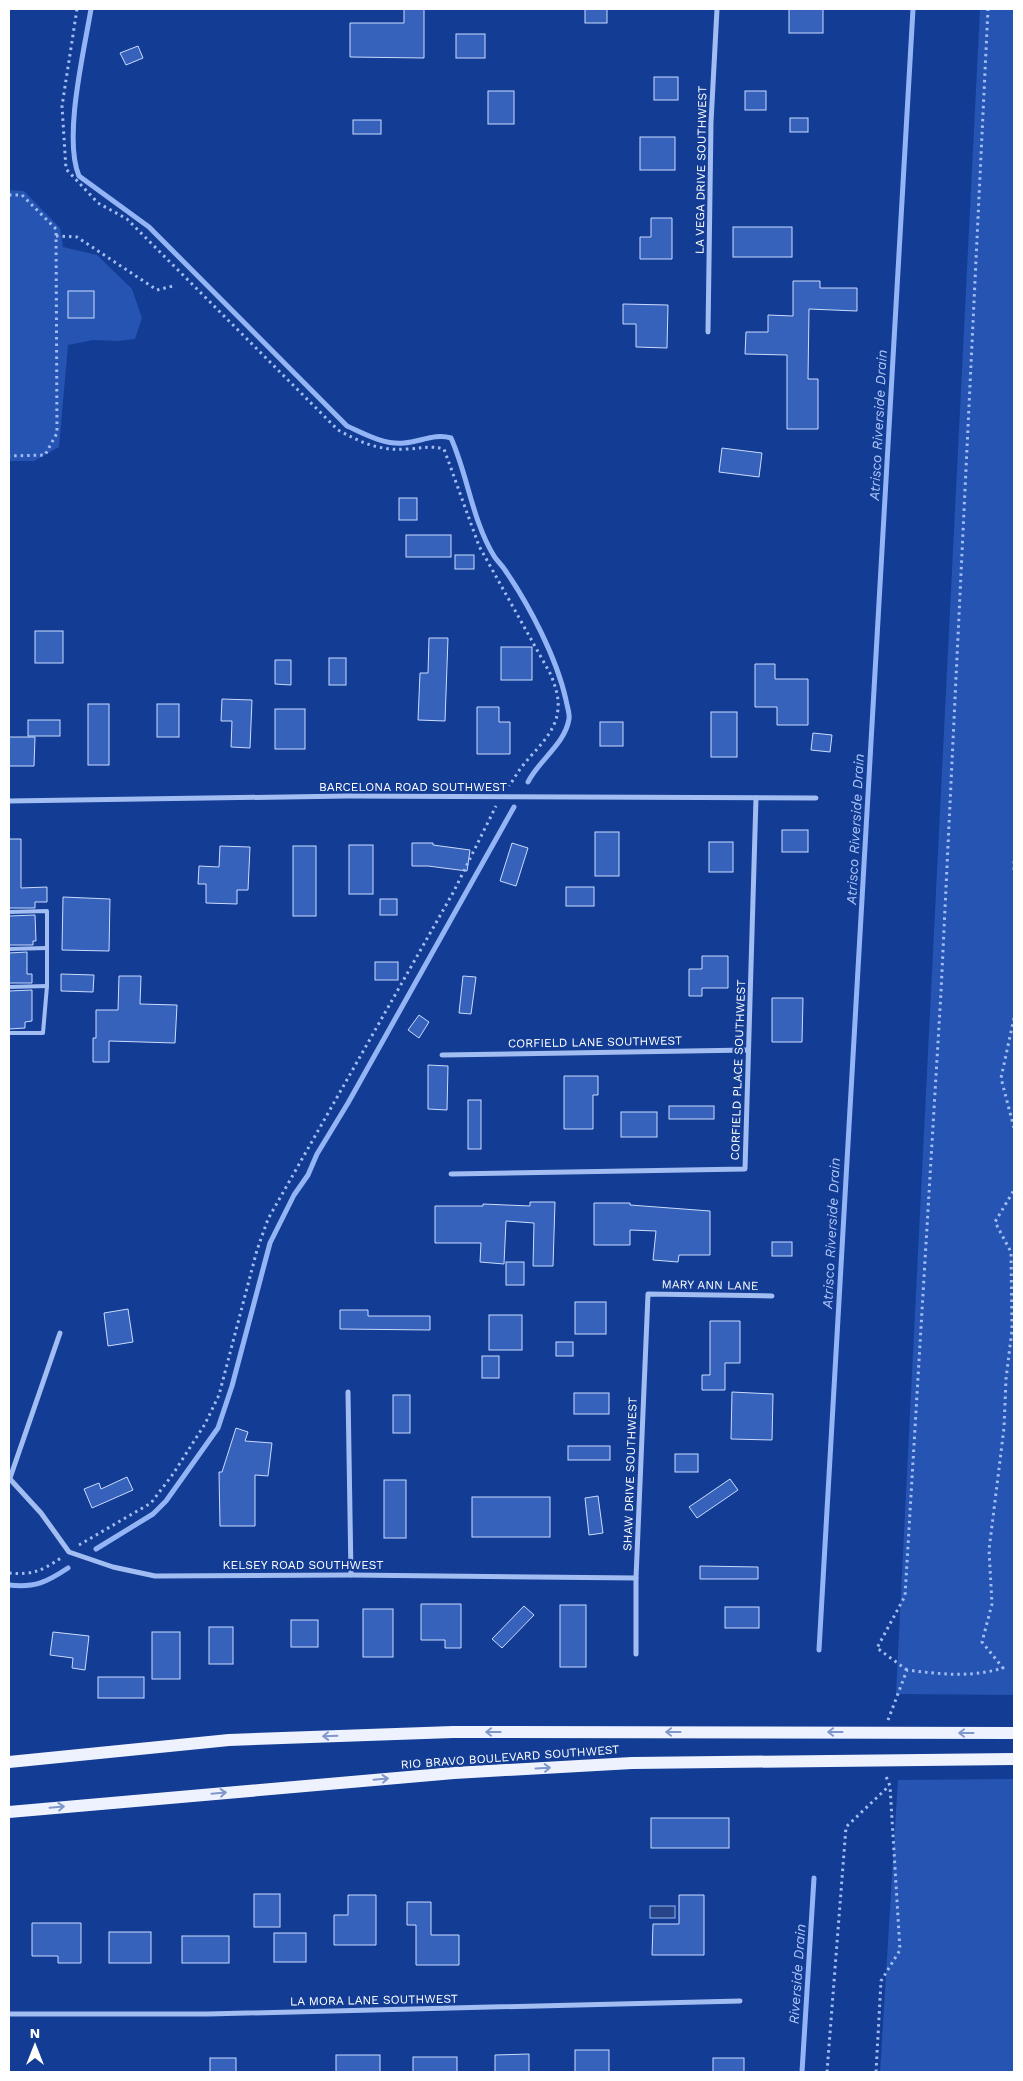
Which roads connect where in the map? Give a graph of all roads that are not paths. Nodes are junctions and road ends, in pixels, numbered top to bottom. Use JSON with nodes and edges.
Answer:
{"nodes":[{"id":1,"x":717,"y":9,"type":"edge"},
{"id":2,"x":708,"y":332,"type":"dead end"},
{"id":3,"x":756,"y":798,"type":"junction"},
{"id":4,"x":816,"y":798,"type":"dead end"},
{"id":5,"x":9,"y":801,"type":"edge"},
{"id":6,"x":9,"y":912,"type":"edge"},
{"id":7,"x":47,"y":948,"type":"junction"},
{"id":8,"x":9,"y":949,"type":"edge"},
{"id":9,"x":47,"y":986,"type":"junction"},
{"id":10,"x":9,"y":987,"type":"edge"},
{"id":11,"x":9,"y":1033,"type":"edge"},
{"id":12,"x":748,"y":1050,"type":"junction"},
{"id":13,"x":442,"y":1055,"type":"dead end"},
{"id":14,"x":451,"y":1174,"type":"dead end"},
{"id":15,"x":648,"y":1294,"type":"joint"},
{"id":16,"x":772,"y":1296,"type":"dead end"},
{"id":17,"x":60,"y":1333,"type":"dead end"},
{"id":18,"x":348,"y":1392,"type":"dead end"},
{"id":19,"x":9,"y":1478,"type":"edge"},
{"id":20,"x":351,"y":1574,"type":"junction"},
{"id":21,"x":636,"y":1578,"type":"junction"},
{"id":22,"x":636,"y":1654,"type":"dead end"},
{"id":23,"x":1014,"y":1733,"type":"edge"},
{"id":24,"x":1014,"y":1759,"type":"edge"},
{"id":25,"x":9,"y":1762,"type":"edge"},
{"id":26,"x":9,"y":1812,"type":"edge"},
{"id":27,"x":740,"y":2001,"type":"dead end"},
{"id":28,"x":9,"y":2014,"type":"edge"}],
"edges":[{"from":1,"to":2,"type":"street","name":"LA VEGA DRIVE SOUTHWEST"},
{"from":3,"to":4,"type":"street","name":"BARCELONA ROAD SOUTHWEST"},
{"from":3,"to":5,"type":"street","name":"BARCELONA ROAD SOUTHWEST"},
{"from":3,"to":12,"type":"street","name":"CORFIELD PLACE SOUTHWEST"},
{"from":6,"to":7,"type":"lane"},
{"from":7,"to":8,"type":"lane"},
{"from":7,"to":9,"type":"lane"},
{"from":9,"to":10,"type":"lane"},
{"from":9,"to":11,"type":"lane"},
{"from":12,"to":13,"type":"street","name":"CORFIELD LANE SOUTHWEST"},
{"from":12,"to":14,"type":"street","name":"CORFIELD PLACE SOUTHWEST"},
{"from":15,"to":16,"type":"street","name":"MARY ANN LANE"},
{"from":15,"to":21,"type":"street","name":"SHAW DRIVE SOUTHWEST"},
{"from":17,"to":19,"type":"street"},
{"from":18,"to":20,"type":"street"},
{"from":19,"to":20,"type":"street","name":"KELSEY ROAD SOUTHWEST"},
{"from":20,"to":21,"type":"street","name":"KELSEY ROAD SOUTHWEST"},
{"from":21,"to":22,"type":"street","name":"SHAW DRIVE SOUTHWEST"},
{"from":23,"to":25,"type":"main road","name":"RIO BRAVO BOULEVARD SOUTHWEST","one_way":true},
{"from":26,"to":24,"type":"main road","name":"RIO BRAVO BOULEVARD SOUTHWEST","one_way":true},
{"from":27,"to":28,"type":"street","name":"LA MORA LANE SOUTHWEST"}]}
